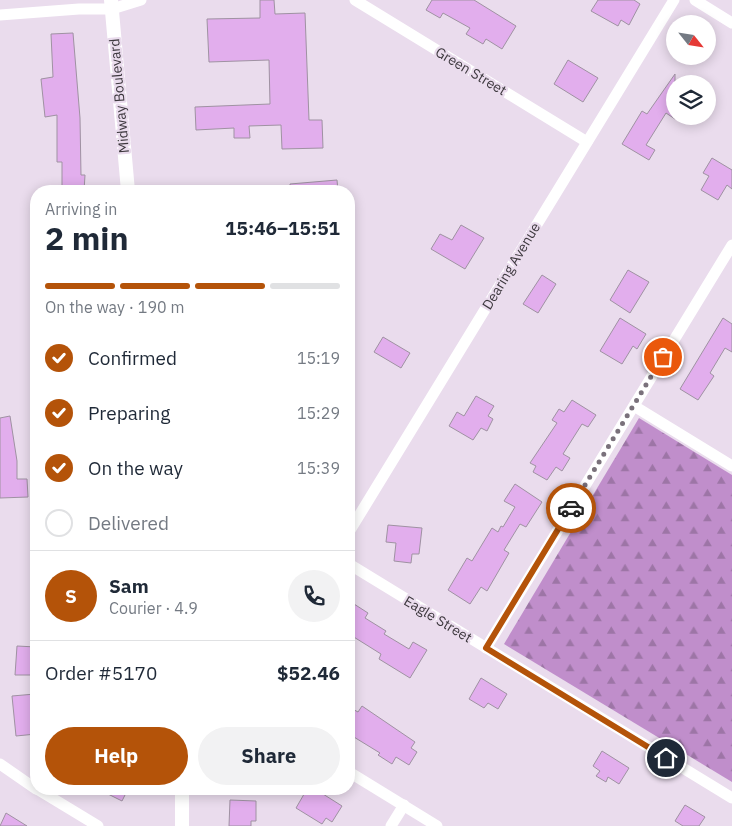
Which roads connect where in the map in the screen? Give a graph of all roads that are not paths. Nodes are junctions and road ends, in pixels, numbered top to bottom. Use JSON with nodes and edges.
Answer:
{"nodes":[{"id":1,"x":141,"y":0,"type":"edge"},
{"id":2,"x":355,"y":0,"type":"edge"},
{"id":3,"x":674,"y":0,"type":"edge"},
{"id":4,"x":695,"y":0,"type":"edge"},
{"id":5,"x":111,"y":5,"type":"edge"},
{"id":6,"x":0,"y":15,"type":"edge"},
{"id":7,"x":732,"y":23,"type":"edge"},
{"id":8,"x":587,"y":142,"type":"junction"},
{"id":9,"x":127,"y":185,"type":"edge"},
{"id":10,"x":732,"y":245,"type":"edge"},
{"id":11,"x":634,"y":406,"type":"junction"},
{"id":12,"x":732,"y":466,"type":"edge"},
{"id":13,"x":355,"y":522,"type":"edge"},
{"id":14,"x":355,"y":568,"type":"edge"},
{"id":15,"x":486,"y":648,"type":"junction"},
{"id":16,"x":0,"y":764,"type":"edge"},
{"id":17,"x":355,"y":776,"type":"edge"},
{"id":18,"x":30,"y":785,"type":"edge"},
{"id":19,"x":46,"y":795,"type":"edge"},
{"id":20,"x":182,"y":795,"type":"edge"},
{"id":21,"x":732,"y":798,"type":"edge"},
{"id":22,"x":404,"y":806,"type":"junction"},
{"id":23,"x":98,"y":826,"type":"edge"},
{"id":24,"x":182,"y":826,"type":"edge"},
{"id":25,"x":391,"y":826,"type":"edge"},
{"id":26,"x":437,"y":826,"type":"edge"}],
"edges":[{"from":1,"to":5,"type":"street"},
{"from":2,"to":8,"type":"street","name":"Green Street"},
{"from":3,"to":8,"type":"street","name":"Dearing Avenue"},
{"from":4,"to":7,"type":"street"},
{"from":5,"to":6,"type":"street"},
{"from":5,"to":9,"type":"street","name":"Midway Boulevard"},
{"from":8,"to":13,"type":"street","name":"Dearing Avenue"},
{"from":10,"to":11,"type":"street"},
{"from":11,"to":12,"type":"street"},
{"from":11,"to":15,"type":"street"},
{"from":14,"to":15,"type":"street","name":"Eagle Street"},
{"from":15,"to":21,"type":"street","name":"Eagle Street"},
{"from":16,"to":18,"type":"street"},
{"from":17,"to":22,"type":"street"},
{"from":19,"to":23,"type":"street"},
{"from":20,"to":24,"type":"street"},
{"from":22,"to":25,"type":"street"},
{"from":22,"to":26,"type":"street"}]}
